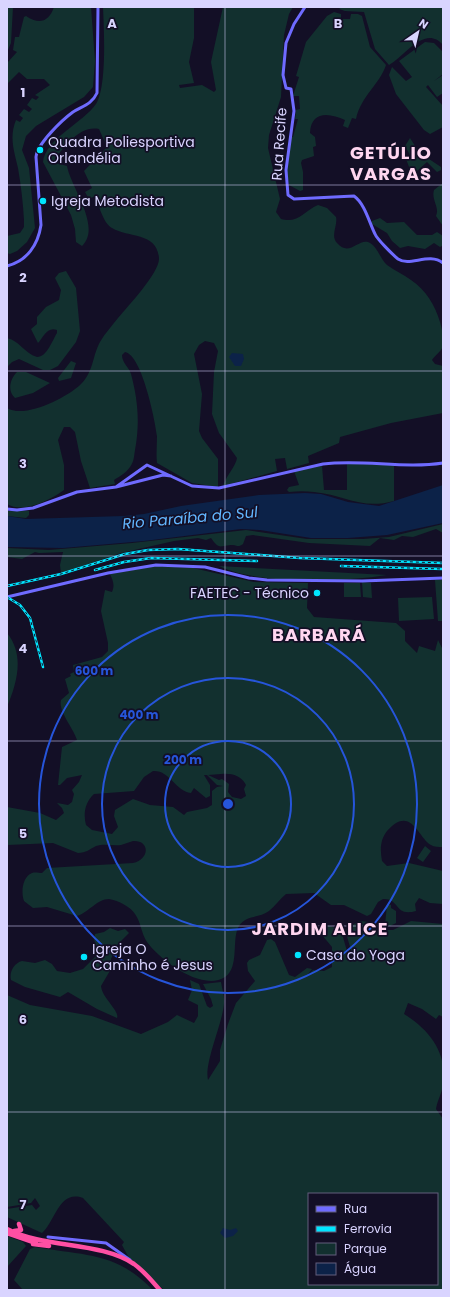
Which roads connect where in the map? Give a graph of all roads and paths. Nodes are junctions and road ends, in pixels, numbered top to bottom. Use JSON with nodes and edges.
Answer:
{"nodes":[{"id":1,"x":98,"y":7,"type":"edge"},
{"id":2,"x":305,"y":7,"type":"edge"},
{"id":3,"x":443,"y":263,"type":"edge"},
{"id":4,"x":7,"y":266,"type":"edge"},
{"id":5,"x":443,"y":463,"type":"edge"},
{"id":6,"x":130,"y":477,"type":"junction"},
{"id":7,"x":176,"y":478,"type":"junction"},
{"id":8,"x":133,"y":482,"type":"junction"},
{"id":9,"x":116,"y":487,"type":"junction"},
{"id":10,"x":7,"y":509,"type":"edge"},
{"id":11,"x":443,"y":578,"type":"edge"},
{"id":12,"x":7,"y":597,"type":"edge"},
{"id":13,"x":19,"y":1224,"type":"dead end"},
{"id":14,"x":8,"y":1231,"type":"edge"},
{"id":15,"x":49,"y":1237,"type":"joint"},
{"id":16,"x":37,"y":1240,"type":"junction"},
{"id":17,"x":157,"y":1290,"type":"edge"},
{"id":18,"x":161,"y":1290,"type":"edge"}],
"edges":[{"from":1,"to":4,"type":"main road"},
{"from":2,"to":3,"type":"main road","name":"Rua Recife"},
{"from":5,"to":7,"type":"main road"},
{"from":6,"to":7,"type":"main road"},
{"from":6,"to":8,"type":"main road"},
{"from":6,"to":9,"type":"main road"},
{"from":7,"to":8,"type":"main road"},
{"from":8,"to":9,"type":"main road"},
{"from":9,"to":10,"type":"main road"},
{"from":11,"to":12,"type":"main road"},
{"from":13,"to":14,"type":"highway"},
{"from":14,"to":16,"type":"highway"},
{"from":14,"to":17,"type":"highway"},
{"from":15,"to":16,"type":"highway"},
{"from":15,"to":18,"type":"main road"},
{"from":16,"to":18,"type":"highway"}]}
